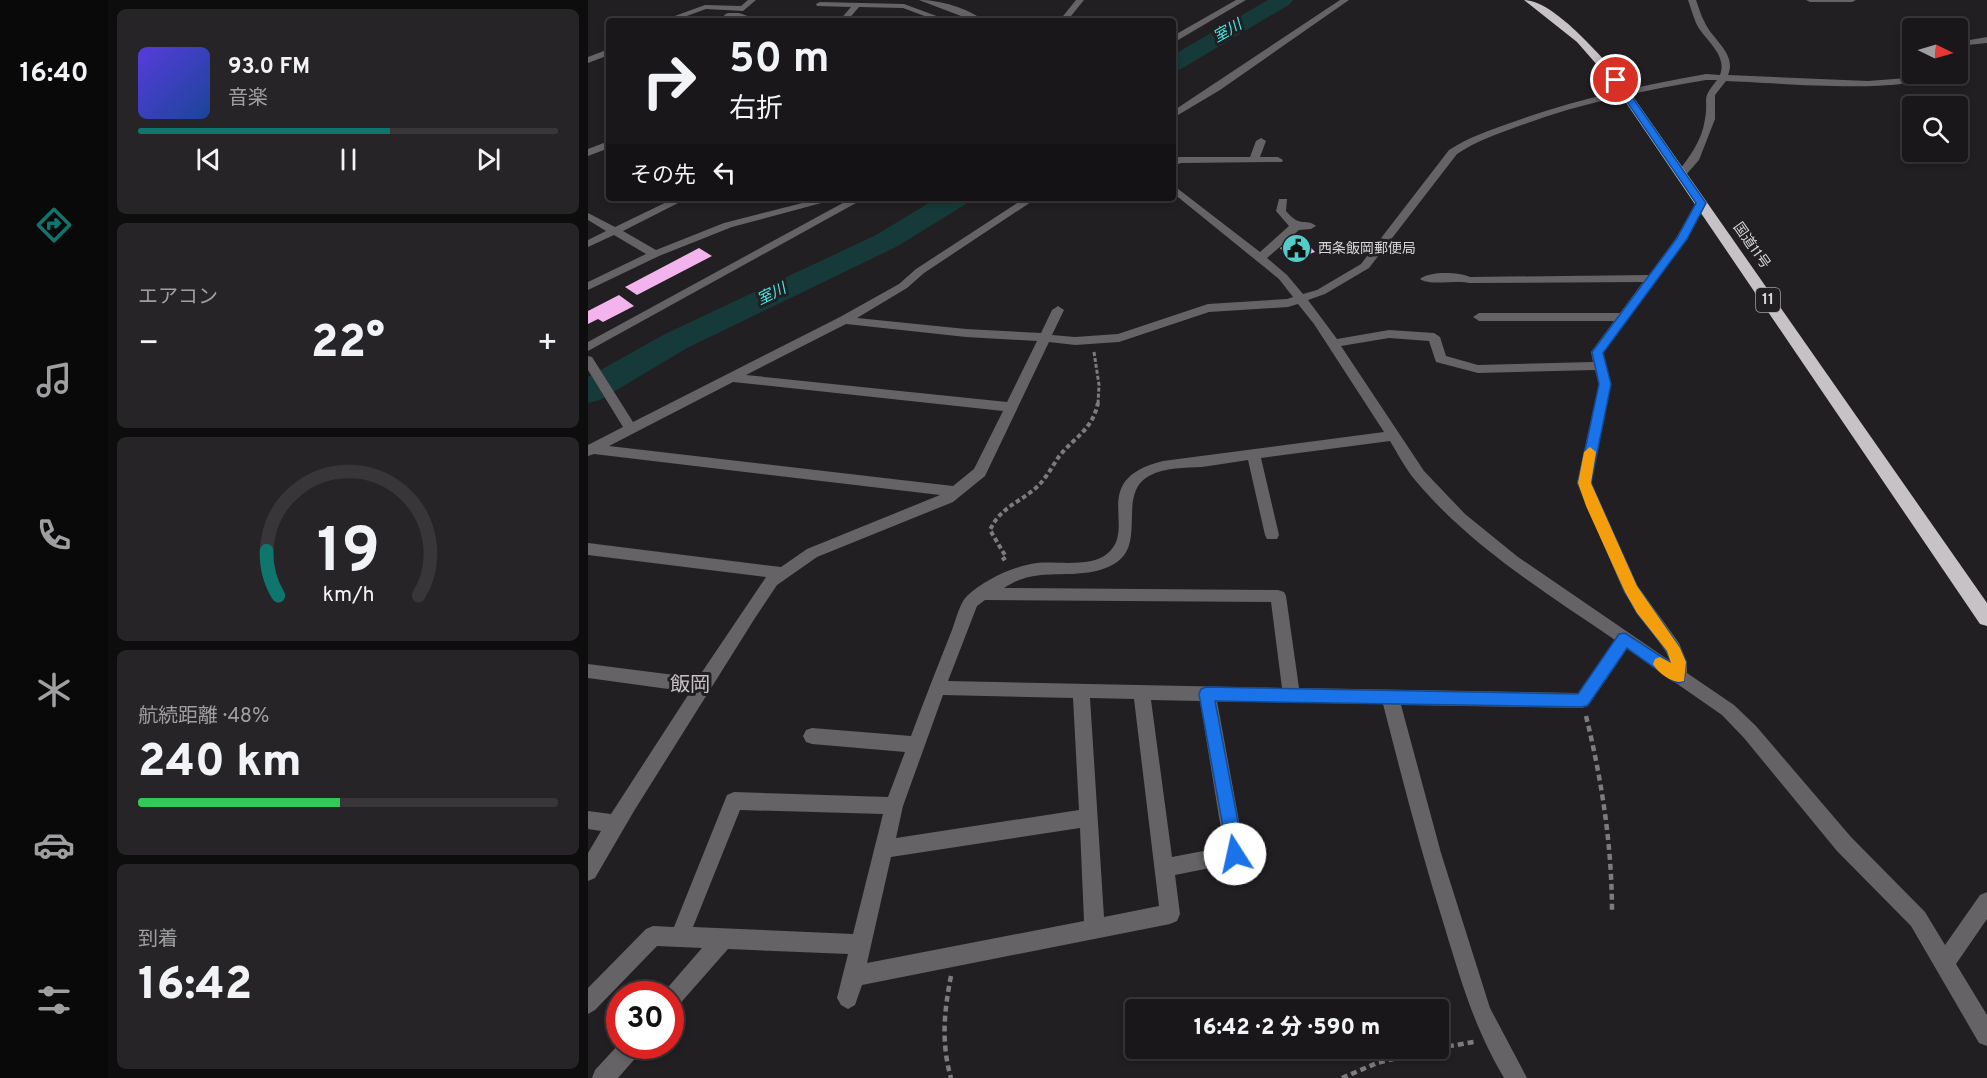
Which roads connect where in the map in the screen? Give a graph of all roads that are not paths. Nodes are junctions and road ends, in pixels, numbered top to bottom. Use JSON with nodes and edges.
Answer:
{"nodes":[{"id":1,"x":752,"y":0,"type":"edge"},
{"id":2,"x":924,"y":0,"type":"edge"},
{"id":3,"x":1080,"y":0,"type":"edge"},
{"id":4,"x":1242,"y":0,"type":"edge"},
{"id":5,"x":1345,"y":0,"type":"edge"},
{"id":6,"x":1529,"y":0,"type":"edge"},
{"id":7,"x":1692,"y":0,"type":"edge"},
{"id":8,"x":1809,"y":0,"type":"edge"},
{"id":9,"x":1852,"y":0,"type":"edge"},
{"id":10,"x":820,"y":4,"type":"dead end"},
{"id":11,"x":857,"y":5,"type":"junction"},
{"id":12,"x":674,"y":18,"type":"edge"},
{"id":13,"x":703,"y":18,"type":"edge"},
{"id":14,"x":749,"y":18,"type":"edge"},
{"id":15,"x":846,"y":18,"type":"edge"},
{"id":16,"x":938,"y":18,"type":"edge"},
{"id":17,"x":974,"y":18,"type":"edge"},
{"id":18,"x":1065,"y":18,"type":"edge"},
{"id":19,"x":1176,"y":38,"type":"edge"},
{"id":20,"x":1987,"y":40,"type":"edge"},
{"id":21,"x":606,"y":43,"type":"edge"},
{"id":22,"x":1968,"y":43,"type":"edge"},
{"id":23,"x":588,"y":50,"type":"edge"},
{"id":24,"x":606,"y":53,"type":"edge"},
{"id":25,"x":588,"y":60,"type":"edge"},
{"id":26,"x":1724,"y":76,"type":"junction"},
{"id":27,"x":1902,"y":81,"type":"edge"},
{"id":28,"x":1624,"y":91,"type":"junction"},
{"id":29,"x":1176,"y":113,"type":"edge"},
{"id":30,"x":1261,"y":141,"type":"dead end"},
{"id":31,"x":606,"y":145,"type":"edge"},
{"id":32,"x":1198,"y":147,"type":"dead end"},
{"id":33,"x":588,"y":153,"type":"edge"},
{"id":34,"x":1254,"y":160,"type":"junction"},
{"id":35,"x":1278,"y":160,"type":"dead end"},
{"id":36,"x":1176,"y":162,"type":"edge"},
{"id":37,"x":1681,"y":174,"type":"junction"},
{"id":38,"x":1176,"y":190,"type":"edge"},
{"id":39,"x":677,"y":201,"type":"edge"},
{"id":40,"x":823,"y":201,"type":"edge"},
{"id":41,"x":852,"y":201,"type":"edge"},
{"id":42,"x":1027,"y":201,"type":"edge"},
{"id":43,"x":1283,"y":201,"type":"dead end"},
{"id":44,"x":1701,"y":203,"type":"junction"},
{"id":45,"x":588,"y":216,"type":"edge"},
{"id":46,"x":1311,"y":226,"type":"dead end"},
{"id":47,"x":1295,"y":227,"type":"junction"},
{"id":48,"x":615,"y":231,"type":"junction"},
{"id":49,"x":588,"y":244,"type":"edge"},
{"id":50,"x":655,"y":254,"type":"junction"},
{"id":51,"x":1260,"y":258,"type":"junction"},
{"id":52,"x":1653,"y":278,"type":"junction"},
{"id":53,"x":1426,"y":279,"type":"dead end"},
{"id":54,"x":588,"y":286,"type":"edge"},
{"id":55,"x":1301,"y":299,"type":"junction"},
{"id":56,"x":1059,"y":310,"type":"dead end"},
{"id":57,"x":1479,"y":317,"type":"dead end"},
{"id":58,"x":1623,"y":317,"type":"junction"},
{"id":59,"x":844,"y":320,"type":"junction"},
{"id":60,"x":1046,"y":337,"type":"junction"},
{"id":61,"x":1333,"y":344,"type":"junction"},
{"id":62,"x":588,"y":347,"type":"edge"},
{"id":63,"x":588,"y":360,"type":"edge"},
{"id":64,"x":1600,"y":366,"type":"junction"},
{"id":65,"x":730,"y":378,"type":"junction"},
{"id":66,"x":1012,"y":408,"type":"junction"},
{"id":67,"x":628,"y":423,"type":"junction"},
{"id":68,"x":1393,"y":436,"type":"junction"},
{"id":69,"x":590,"y":450,"type":"edge"},
{"id":70,"x":1254,"y":453,"type":"junction"},
{"id":71,"x":956,"y":492,"type":"junction"},
{"id":72,"x":1272,"y":535,"type":"dead end"},
{"id":73,"x":588,"y":549,"type":"edge"},
{"id":74,"x":783,"y":573,"type":"junction"},
{"id":75,"x":982,"y":594,"type":"junction"},
{"id":76,"x":1987,"y":618,"type":"edge"},
{"id":77,"x":1625,"y":639,"type":"junction"},
{"id":78,"x":588,"y":671,"type":"edge"},
{"id":79,"x":1679,"y":676,"type":"junction"},
{"id":80,"x":703,"y":686,"type":"junction"},
{"id":81,"x":937,"y":688,"type":"junction"},
{"id":82,"x":1081,"y":691,"type":"junction"},
{"id":83,"x":1142,"y":693,"type":"junction"},
{"id":84,"x":1206,"y":694,"type":"junction"},
{"id":85,"x":1291,"y":695,"type":"junction"},
{"id":86,"x":1390,"y":697,"type":"junction"},
{"id":87,"x":812,"y":736,"type":"dead end"},
{"id":88,"x":917,"y":745,"type":"junction"},
{"id":89,"x":894,"y":806,"type":"junction"},
{"id":90,"x":1088,"y":818,"type":"junction"},
{"id":91,"x":588,"y":820,"type":"edge"},
{"id":92,"x":616,"y":824,"type":"junction"},
{"id":93,"x":884,"y":849,"type":"junction"},
{"id":94,"x":1164,"y":868,"type":"junction"},
{"id":95,"x":588,"y":871,"type":"edge"},
{"id":96,"x":1987,"y":902,"type":"edge"},
{"id":97,"x":1095,"y":929,"type":"junction"},
{"id":98,"x":680,"y":936,"type":"junction"},
{"id":99,"x":724,"y":938,"type":"junction"},
{"id":100,"x":861,"y":944,"type":"junction"},
{"id":101,"x":1945,"y":963,"type":"junction"},
{"id":102,"x":853,"y":976,"type":"junction"},
{"id":103,"x":684,"y":984,"type":"edge"},
{"id":104,"x":848,"y":998,"type":"dead end"},
{"id":105,"x":588,"y":1003,"type":"edge"},
{"id":106,"x":1987,"y":1035,"type":"edge"},
{"id":107,"x":620,"y":1059,"type":"edge"},
{"id":108,"x":603,"y":1078,"type":"edge"},
{"id":109,"x":1516,"y":1078,"type":"edge"}],
"edges":[{"from":1,"to":12,"type":"street"},
{"from":2,"to":17,"type":"street"},
{"from":3,"to":18,"type":"street"},
{"from":4,"to":19,"type":"street"},
{"from":5,"to":29,"type":"street"},
{"from":6,"to":28,"type":"highway","name":"国道11号","number":"11"},
{"from":7,"to":26,"type":"street"},
{"from":8,"to":9,"type":"street"},
{"from":10,"to":11,"type":"street"},
{"from":11,"to":15,"type":"street"},
{"from":11,"to":16,"type":"street"},
{"from":13,"to":14,"type":"street"},
{"from":20,"to":22,"type":"street"},
{"from":21,"to":23,"type":"street"},
{"from":24,"to":25,"type":"street"},
{"from":26,"to":27,"type":"street"},
{"from":26,"to":28,"type":"street"},
{"from":26,"to":37,"type":"street"},
{"from":28,"to":37,"type":"highway","name":"国道11号","number":"11"},
{"from":28,"to":55,"type":"street"},
{"from":30,"to":34,"type":"street"},
{"from":31,"to":33,"type":"street"},
{"from":32,"to":36,"type":"street"},
{"from":34,"to":35,"type":"street"},
{"from":34,"to":36,"type":"street"},
{"from":37,"to":44,"type":"highway","name":"国道11号","number":"11"},
{"from":38,"to":51,"type":"street"},
{"from":39,"to":48,"type":"street"},
{"from":40,"to":50,"type":"street"},
{"from":41,"to":62,"type":"street"},
{"from":42,"to":59,"type":"street"},
{"from":43,"to":47,"type":"street"},
{"from":44,"to":52,"type":"street"},
{"from":44,"to":76,"type":"highway","name":"国道11号","number":"11"},
{"from":45,"to":48,"type":"street"},
{"from":46,"to":47,"type":"street"},
{"from":47,"to":51,"type":"street"},
{"from":48,"to":49,"type":"street"},
{"from":48,"to":50,"type":"street"},
{"from":50,"to":54,"type":"street"},
{"from":51,"to":55,"type":"street"},
{"from":52,"to":53,"type":"street"},
{"from":52,"to":58,"type":"street"},
{"from":55,"to":60,"type":"street"},
{"from":55,"to":61,"type":"street"},
{"from":56,"to":60,"type":"street"},
{"from":57,"to":58,"type":"street"},
{"from":58,"to":64,"type":"street"},
{"from":59,"to":60,"type":"street"},
{"from":59,"to":65,"type":"street"},
{"from":60,"to":66,"type":"street"},
{"from":61,"to":64,"type":"street"},
{"from":61,"to":68,"type":"street"},
{"from":63,"to":67,"type":"street"},
{"from":64,"to":79,"type":"street"},
{"from":65,"to":66,"type":"street"},
{"from":65,"to":67,"type":"street"},
{"from":66,"to":71,"type":"street"},
{"from":67,"to":69,"type":"street"},
{"from":68,"to":70,"type":"street"},
{"from":68,"to":77,"type":"street"},
{"from":69,"to":71,"type":"street"},
{"from":70,"to":72,"type":"street"},
{"from":70,"to":75,"type":"street"},
{"from":71,"to":74,"type":"street"},
{"from":73,"to":74,"type":"street"},
{"from":74,"to":80,"type":"street"},
{"from":75,"to":81,"type":"street"},
{"from":75,"to":85,"type":"street"},
{"from":77,"to":79,"type":"street"},
{"from":77,"to":86,"type":"street"},
{"from":78,"to":80,"type":"street"},
{"from":79,"to":101,"type":"street"},
{"from":80,"to":92,"type":"street"},
{"from":81,"to":82,"type":"street"},
{"from":81,"to":88,"type":"street"},
{"from":82,"to":83,"type":"street"},
{"from":82,"to":90,"type":"street"},
{"from":83,"to":84,"type":"street"},
{"from":83,"to":94,"type":"street"},
{"from":84,"to":85,"type":"street"},
{"from":84,"to":94,"type":"street"},
{"from":85,"to":86,"type":"street"},
{"from":86,"to":109,"type":"street"},
{"from":87,"to":88,"type":"street"},
{"from":88,"to":89,"type":"street"},
{"from":89,"to":93,"type":"street"},
{"from":89,"to":98,"type":"street"},
{"from":90,"to":93,"type":"street"},
{"from":90,"to":97,"type":"street"},
{"from":91,"to":92,"type":"street"},
{"from":92,"to":95,"type":"street"},
{"from":93,"to":100,"type":"street"},
{"from":94,"to":97,"type":"street"},
{"from":96,"to":101,"type":"street"},
{"from":97,"to":102,"type":"street"},
{"from":98,"to":99,"type":"street"},
{"from":98,"to":105,"type":"street"},
{"from":99,"to":100,"type":"street"},
{"from":99,"to":103,"type":"street"},
{"from":100,"to":102,"type":"street"},
{"from":101,"to":106,"type":"street"},
{"from":102,"to":104,"type":"street"},
{"from":107,"to":108,"type":"street"}]}
